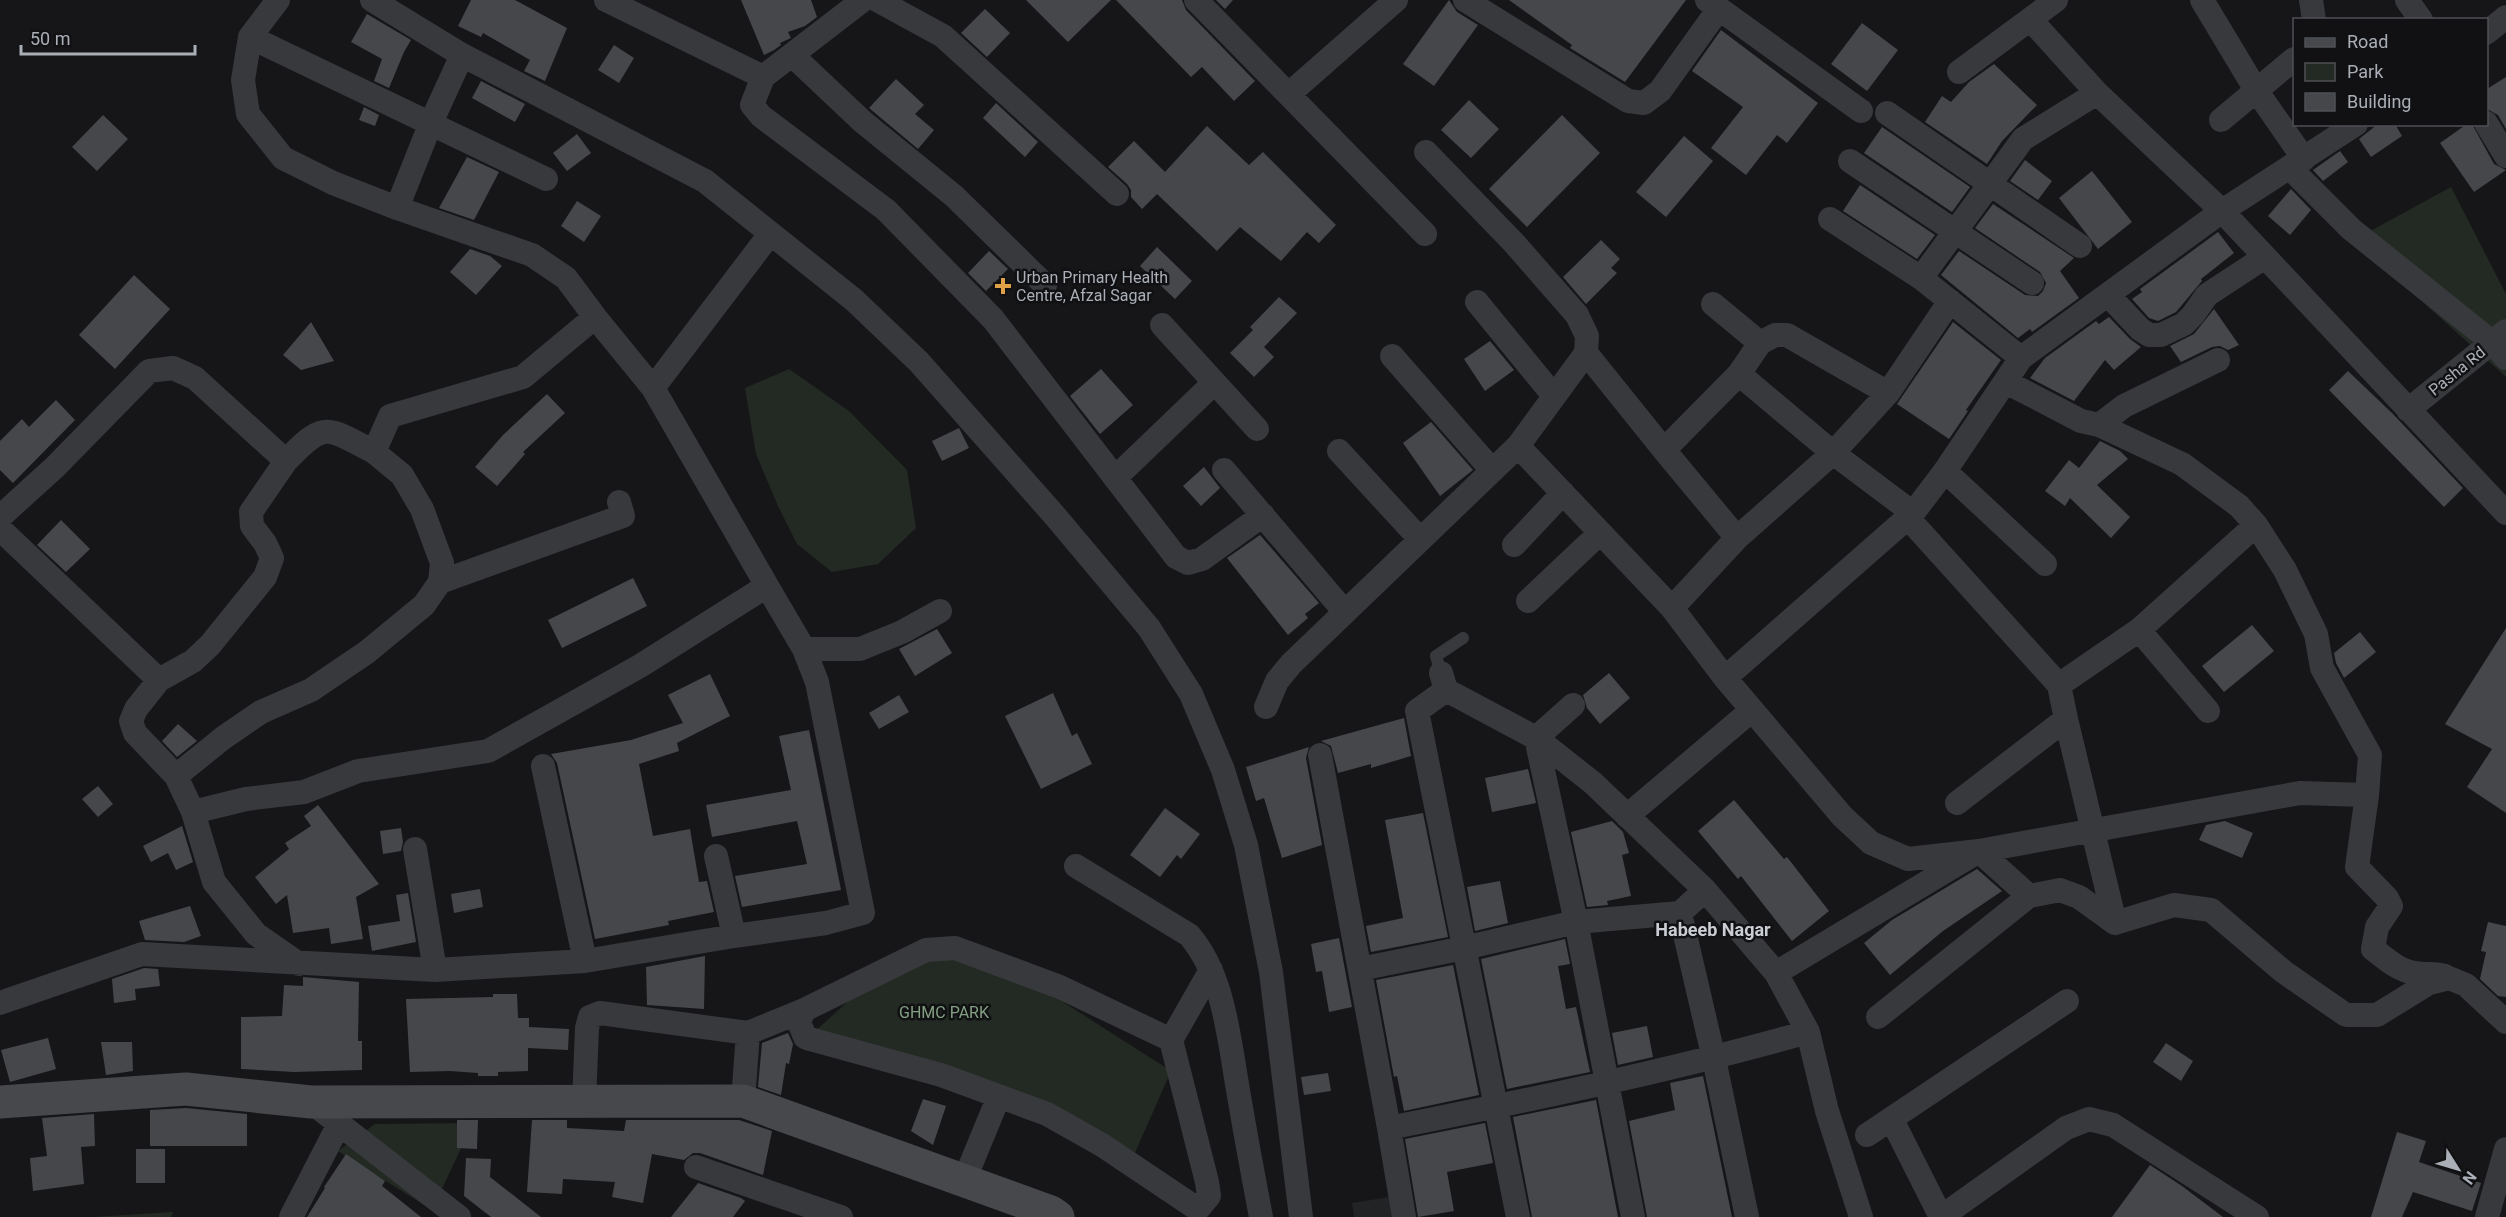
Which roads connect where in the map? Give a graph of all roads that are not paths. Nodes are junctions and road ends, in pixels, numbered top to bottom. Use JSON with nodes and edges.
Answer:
{"nodes":[{"id":1,"x":278,"y":0,"type":"edge"},
{"id":2,"x":372,"y":0,"type":"edge"},
{"id":3,"x":606,"y":0,"type":"edge"},
{"id":4,"x":863,"y":0,"type":"edge"},
{"id":5,"x":877,"y":0,"type":"edge"},
{"id":6,"x":1196,"y":0,"type":"edge"},
{"id":7,"x":1396,"y":0,"type":"edge"},
{"id":8,"x":1465,"y":0,"type":"edge"},
{"id":9,"x":2056,"y":0,"type":"edge"},
{"id":10,"x":2311,"y":0,"type":"edge"},
{"id":11,"x":2407,"y":0,"type":"edge"},
{"id":12,"x":2503,"y":0,"type":"edge"},
{"id":13,"x":2204,"y":1,"type":"edge"},
{"id":14,"x":2506,"y":4,"type":"edge"},
{"id":15,"x":1712,"y":5,"type":"edge"},
{"id":16,"x":2506,"y":17,"type":"edge"},
{"id":17,"x":2314,"y":18,"type":"edge"},
{"id":18,"x":2420,"y":18,"type":"edge"},
{"id":19,"x":2031,"y":20,"type":"junction"},
{"id":20,"x":2488,"y":32,"type":"edge"},
{"id":21,"x":250,"y":37,"type":"junction"},
{"id":22,"x":462,"y":55,"type":"junction"},
{"id":23,"x":793,"y":56,"type":"junction"},
{"id":24,"x":2293,"y":61,"type":"edge"},
{"id":25,"x":1959,"y":72,"type":"dead end"},
{"id":26,"x":763,"y":77,"type":"junction"},
{"id":27,"x":2256,"y":90,"type":"junction"},
{"id":28,"x":2097,"y":93,"type":"junction"},
{"id":29,"x":1289,"y":94,"type":"junction"},
{"id":30,"x":1861,"y":111,"type":"dead end"},
{"id":31,"x":1887,"y":113,"type":"dead end"},
{"id":32,"x":2221,"y":120,"type":"dead end"},
{"id":33,"x":430,"y":125,"type":"junction"},
{"id":34,"x":2488,"y":125,"type":"edge"},
{"id":35,"x":2353,"y":126,"type":"edge"},
{"id":36,"x":1426,"y":152,"type":"dead end"},
{"id":37,"x":2506,"y":156,"type":"edge"},
{"id":38,"x":1851,"y":161,"type":"dead end"},
{"id":39,"x":2297,"y":163,"type":"junction"},
{"id":40,"x":546,"y":179,"type":"dead end"},
{"id":41,"x":1991,"y":183,"type":"junction"},
{"id":42,"x":1116,"y":194,"type":"dead end"},
{"id":43,"x":397,"y":208,"type":"junction"},
{"id":44,"x":2222,"y":211,"type":"junction"},
{"id":45,"x":1830,"y":219,"type":"dead end"},
{"id":46,"x":1956,"y":231,"type":"junction"},
{"id":47,"x":770,"y":234,"type":"junction"},
{"id":48,"x":1425,"y":234,"type":"dead end"},
{"id":49,"x":2080,"y":246,"type":"dead end"},
{"id":50,"x":2265,"y":257,"type":"junction"},
{"id":51,"x":1921,"y":278,"type":"junction"},
{"id":52,"x":2032,"y":284,"type":"dead end"},
{"id":53,"x":1045,"y":285,"type":"dead end"},
{"id":54,"x":2108,"y":295,"type":"junction"},
{"id":55,"x":1950,"y":301,"type":"junction"},
{"id":56,"x":1477,"y":302,"type":"dead end"},
{"id":57,"x":1713,"y":304,"type":"dead end"},
{"id":58,"x":595,"y":317,"type":"junction"},
{"id":59,"x":1162,"y":325,"type":"dead end"},
{"id":60,"x":1760,"y":343,"type":"junction"},
{"id":61,"x":2501,"y":344,"type":"edge"},
{"id":62,"x":1586,"y":353,"type":"junction"},
{"id":63,"x":1392,"y":356,"type":"dead end"},
{"id":64,"x":2021,"y":358,"type":"junction"},
{"id":65,"x":2218,"y":360,"type":"dead end"},
{"id":66,"x":1739,"y":374,"type":"junction"},
{"id":67,"x":2006,"y":382,"type":"junction"},
{"id":68,"x":1214,"y":383,"type":"junction"},
{"id":69,"x":653,"y":388,"type":"junction"},
{"id":70,"x":1888,"y":393,"type":"junction"},
{"id":71,"x":1554,"y":396,"type":"junction"},
{"id":72,"x":2408,"y":410,"type":"junction"},
{"id":73,"x":2099,"y":425,"type":"junction"},
{"id":74,"x":1257,"y":429,"type":"dead end"},
{"id":75,"x":1518,"y":446,"type":"junction"},
{"id":76,"x":1664,"y":450,"type":"junction"},
{"id":77,"x":1339,"y":451,"type":"dead end"},
{"id":78,"x":374,"y":452,"type":"junction"},
{"id":79,"x":1833,"y":453,"type":"junction"},
{"id":80,"x":286,"y":461,"type":"junction"},
{"id":81,"x":1491,"y":469,"type":"junction"},
{"id":82,"x":1224,"y":470,"type":"dead end"},
{"id":83,"x":1945,"y":471,"type":"junction"},
{"id":84,"x":1115,"y":478,"type":"junction"},
{"id":85,"x":1563,"y":494,"type":"junction"},
{"id":86,"x":619,"y":502,"type":"dead end"},
{"id":87,"x":2506,"y":513,"type":"edge"},
{"id":88,"x":1263,"y":515,"type":"junction"},
{"id":89,"x":1911,"y":515,"type":"junction"},
{"id":90,"x":0,"y":518,"type":"edge"},
{"id":91,"x":2256,"y":525,"type":"junction"},
{"id":92,"x":0,"y":528,"type":"edge"},
{"id":93,"x":1600,"y":533,"type":"junction"},
{"id":94,"x":1419,"y":538,"type":"junction"},
{"id":95,"x":1737,"y":538,"type":"junction"},
{"id":96,"x":1514,"y":545,"type":"dead end"},
{"id":97,"x":2045,"y":564,"type":"dead end"},
{"id":98,"x":440,"y":582,"type":"junction"},
{"id":99,"x":767,"y":586,"type":"junction"},
{"id":100,"x":1528,"y":601,"type":"dead end"},
{"id":101,"x":1672,"y":609,"type":"junction"},
{"id":102,"x":940,"y":611,"type":"dead end"},
{"id":103,"x":1344,"y":611,"type":"junction"},
{"id":104,"x":2139,"y":630,"type":"junction"},
{"id":105,"x":1462,"y":638,"type":"dead end"},
{"id":106,"x":804,"y":649,"type":"junction"},
{"id":107,"x":1725,"y":678,"type":"junction"},
{"id":108,"x":159,"y":680,"type":"junction"},
{"id":109,"x":1444,"y":682,"type":"junction"},
{"id":110,"x":2058,"y":685,"type":"junction"},
{"id":111,"x":1574,"y":705,"type":"dead end"},
{"id":112,"x":1266,"y":707,"type":"dead end"},
{"id":113,"x":1752,"y":710,"type":"junction"},
{"id":114,"x":2208,"y":711,"type":"dead end"},
{"id":115,"x":2066,"y":719,"type":"junction"},
{"id":116,"x":1536,"y":738,"type":"junction"},
{"id":117,"x":1320,"y":755,"type":"dead end"},
{"id":118,"x":543,"y":766,"type":"dead end"},
{"id":119,"x":176,"y":776,"type":"junction"},
{"id":120,"x":2367,"y":795,"type":"junction"},
{"id":121,"x":1957,"y":803,"type":"dead end"},
{"id":122,"x":193,"y":812,"type":"junction"},
{"id":123,"x":1627,"y":816,"type":"junction"},
{"id":124,"x":2094,"y":830,"type":"junction"},
{"id":125,"x":415,"y":849,"type":"dead end"},
{"id":126,"x":1979,"y":851,"type":"junction"},
{"id":127,"x":716,"y":856,"type":"dead end"},
{"id":128,"x":1076,"y":866,"type":"dead end"},
{"id":129,"x":1705,"y":890,"type":"junction"},
{"id":130,"x":2029,"y":896,"type":"junction"},
{"id":131,"x":1680,"y":914,"type":"junction"},
{"id":132,"x":1576,"y":922,"type":"junction"},
{"id":133,"x":2115,"y":923,"type":"junction"},
{"id":134,"x":734,"y":936,"type":"junction"},
{"id":135,"x":1464,"y":948,"type":"junction"},
{"id":136,"x":585,"y":961,"type":"junction"},
{"id":137,"x":300,"y":964,"type":"junction"},
{"id":138,"x":1360,"y":969,"type":"junction"},
{"id":139,"x":435,"y":970,"type":"junction"},
{"id":140,"x":1211,"y":970,"type":"junction"},
{"id":141,"x":1776,"y":973,"type":"junction"},
{"id":142,"x":2449,"y":978,"type":"junction"},
{"id":143,"x":2067,"y":1001,"type":"dead end"},
{"id":144,"x":0,"y":1003,"type":"edge"},
{"id":145,"x":804,"y":1010,"type":"junction"},
{"id":146,"x":1878,"y":1017,"type":"dead end"},
{"id":147,"x":2506,"y":1022,"type":"edge"},
{"id":148,"x":1808,"y":1032,"type":"junction"},
{"id":149,"x":748,"y":1033,"type":"junction"},
{"id":150,"x":1171,"y":1040,"type":"junction"},
{"id":151,"x":1714,"y":1059,"type":"junction"},
{"id":152,"x":1606,"y":1084,"type":"junction"},
{"id":153,"x":999,"y":1096,"type":"junction"},
{"id":154,"x":743,"y":1101,"type":"junction"},
{"id":155,"x":0,"y":1102,"type":"edge"},
{"id":156,"x":312,"y":1102,"type":"junction"},
{"id":157,"x":584,"y":1102,"type":"junction"},
{"id":158,"x":1497,"y":1105,"type":"junction"},
{"id":159,"x":1892,"y":1120,"type":"junction"},
{"id":160,"x":339,"y":1124,"type":"junction"},
{"id":161,"x":1389,"y":1128,"type":"junction"},
{"id":162,"x":1867,"y":1135,"type":"dead end"},
{"id":163,"x":2506,"y":1149,"type":"edge"},
{"id":164,"x":696,"y":1167,"type":"dead end"},
{"id":165,"x":964,"y":1181,"type":"junction"},
{"id":166,"x":2500,"y":1194,"type":"edge"},
{"id":167,"x":1205,"y":1212,"type":"edge"},
{"id":168,"x":291,"y":1217,"type":"edge"},
{"id":169,"x":459,"y":1217,"type":"edge"},
{"id":170,"x":841,"y":1217,"type":"edge"},
{"id":171,"x":1058,"y":1217,"type":"edge"},
{"id":172,"x":1261,"y":1217,"type":"edge"},
{"id":173,"x":1301,"y":1217,"type":"edge"},
{"id":174,"x":1404,"y":1217,"type":"edge"},
{"id":175,"x":1518,"y":1217,"type":"edge"},
{"id":176,"x":1633,"y":1217,"type":"edge"},
{"id":177,"x":1747,"y":1217,"type":"edge"},
{"id":178,"x":1861,"y":1217,"type":"edge"},
{"id":179,"x":1941,"y":1217,"type":"edge"},
{"id":180,"x":2257,"y":1217,"type":"edge"},
{"id":181,"x":2487,"y":1217,"type":"edge"}],
"edges":[{"from":1,"to":21,"type":"street"},
{"from":2,"to":22,"type":"street"},
{"from":3,"to":26,"type":"street"},
{"from":4,"to":23,"type":"street"},
{"from":5,"to":42,"type":"street"},
{"from":6,"to":29,"type":"street"},
{"from":7,"to":29,"type":"street"},
{"from":8,"to":15,"type":"street"},
{"from":9,"to":19,"type":"street"},
{"from":10,"to":17,"type":"street"},
{"from":11,"to":18,"type":"street"},
{"from":12,"to":14,"type":"street"},
{"from":13,"to":27,"type":"street"},
{"from":15,"to":30,"type":"street"},
{"from":16,"to":20,"type":"street"},
{"from":19,"to":25,"type":"street"},
{"from":19,"to":28,"type":"street"},
{"from":21,"to":33,"type":"street"},
{"from":21,"to":43,"type":"street"},
{"from":22,"to":33,"type":"street"},
{"from":22,"to":47,"type":"street"},
{"from":23,"to":26,"type":"street"},
{"from":23,"to":53,"type":"street"},
{"from":24,"to":27,"type":"street"},
{"from":26,"to":84,"type":"street"},
{"from":27,"to":32,"type":"street"},
{"from":27,"to":39,"type":"street"},
{"from":28,"to":41,"type":"street"},
{"from":28,"to":44,"type":"street"},
{"from":29,"to":48,"type":"street"},
{"from":31,"to":41,"type":"street"},
{"from":33,"to":40,"type":"street"},
{"from":33,"to":43,"type":"street"},
{"from":34,"to":37,"type":"street"},
{"from":35,"to":39,"type":"street"},
{"from":36,"to":62,"type":"street"},
{"from":38,"to":46,"type":"street"},
{"from":39,"to":44,"type":"street"},
{"from":39,"to":61,"type":"street"},
{"from":41,"to":46,"type":"street"},
{"from":41,"to":49,"type":"street"},
{"from":43,"to":58,"type":"street"},
{"from":44,"to":50,"type":"street"},
{"from":44,"to":54,"type":"street"},
{"from":45,"to":51,"type":"street"},
{"from":46,"to":51,"type":"street"},
{"from":46,"to":52,"type":"street"},
{"from":47,"to":69,"type":"street"},
{"from":47,"to":173,"type":"street"},
{"from":50,"to":54,"type":"street"},
{"from":50,"to":72,"type":"street"},
{"from":51,"to":55,"type":"street"},
{"from":54,"to":64,"type":"street"},
{"from":55,"to":64,"type":"street"},
{"from":55,"to":70,"type":"street"},
{"from":56,"to":71,"type":"street"},
{"from":57,"to":60,"type":"street"},
{"from":58,"to":69,"type":"street"},
{"from":58,"to":78,"type":"street"},
{"from":59,"to":68,"type":"street"},
{"from":60,"to":66,"type":"street"},
{"from":60,"to":70,"type":"street"},
{"from":61,"to":72,"type":"street","name":"Pasha Rd"},
{"from":62,"to":71,"type":"street"},
{"from":62,"to":76,"type":"street"},
{"from":63,"to":81,"type":"street"},
{"from":64,"to":67,"type":"street"},
{"from":65,"to":73,"type":"street"},
{"from":66,"to":76,"type":"street"},
{"from":66,"to":79,"type":"street"},
{"from":67,"to":73,"type":"street"},
{"from":67,"to":83,"type":"street"},
{"from":68,"to":74,"type":"street"},
{"from":68,"to":84,"type":"street"},
{"from":69,"to":99,"type":"street"},
{"from":70,"to":79,"type":"street"},
{"from":71,"to":75,"type":"street"},
{"from":72,"to":87,"type":"street"},
{"from":73,"to":91,"type":"street"},
{"from":75,"to":81,"type":"street"},
{"from":75,"to":85,"type":"street"},
{"from":76,"to":95,"type":"street"},
{"from":77,"to":94,"type":"street"},
{"from":78,"to":80,"type":"street"},
{"from":78,"to":98,"type":"street"},
{"from":79,"to":89,"type":"street"},
{"from":79,"to":95,"type":"street"},
{"from":80,"to":90,"type":"street"},
{"from":80,"to":108,"type":"street"},
{"from":81,"to":94,"type":"street"},
{"from":82,"to":88,"type":"street"},
{"from":83,"to":89,"type":"street"},
{"from":83,"to":97,"type":"street"},
{"from":84,"to":88,"type":"street"},
{"from":85,"to":93,"type":"street"},
{"from":85,"to":96,"type":"street"},
{"from":86,"to":98,"type":"street"},
{"from":88,"to":103,"type":"street"},
{"from":89,"to":107,"type":"street"},
{"from":89,"to":110,"type":"street"},
{"from":91,"to":104,"type":"street"},
{"from":91,"to":120,"type":"street"},
{"from":92,"to":108,"type":"street"},
{"from":93,"to":100,"type":"street"},
{"from":93,"to":101,"type":"street"},
{"from":94,"to":103,"type":"street"},
{"from":95,"to":101,"type":"street"},
{"from":98,"to":119,"type":"street"},
{"from":99,"to":106,"type":"street"},
{"from":99,"to":122,"type":"street"},
{"from":101,"to":107,"type":"street"},
{"from":102,"to":106,"type":"street"},
{"from":103,"to":112,"type":"street"},
{"from":104,"to":110,"type":"street"},
{"from":104,"to":114,"type":"street"},
{"from":105,"to":109,"type":"lane"},
{"from":106,"to":134,"type":"street"},
{"from":107,"to":113,"type":"street"},
{"from":108,"to":119,"type":"street"},
{"from":109,"to":116,"type":"street"},
{"from":109,"to":135,"type":"street"},
{"from":110,"to":115,"type":"street"},
{"from":111,"to":116,"type":"street"},
{"from":113,"to":123,"type":"street"},
{"from":113,"to":126,"type":"street"},
{"from":115,"to":121,"type":"street"},
{"from":115,"to":124,"type":"street"},
{"from":116,"to":123,"type":"street"},
{"from":116,"to":132,"type":"street"},
{"from":117,"to":138,"type":"street"},
{"from":118,"to":136,"type":"street"},
{"from":119,"to":122,"type":"street"},
{"from":120,"to":124,"type":"street"},
{"from":120,"to":142,"type":"street"},
{"from":122,"to":137,"type":"street"},
{"from":123,"to":129,"type":"street"},
{"from":124,"to":126,"type":"street"},
{"from":124,"to":133,"type":"street"},
{"from":125,"to":139,"type":"street"},
{"from":126,"to":130,"type":"street"},
{"from":126,"to":141,"type":"street"},
{"from":127,"to":134,"type":"street"},
{"from":128,"to":140,"type":"street"},
{"from":129,"to":131,"type":"street"},
{"from":129,"to":141,"type":"street"},
{"from":130,"to":133,"type":"street"},
{"from":130,"to":146,"type":"street"},
{"from":131,"to":132,"type":"street"},
{"from":131,"to":151,"type":"street"},
{"from":132,"to":135,"type":"street"},
{"from":132,"to":152,"type":"street"},
{"from":133,"to":142,"type":"street"},
{"from":134,"to":136,"type":"street"},
{"from":135,"to":138,"type":"street"},
{"from":135,"to":158,"type":"street"},
{"from":136,"to":139,"type":"street"},
{"from":137,"to":139,"type":"street"},
{"from":137,"to":144,"type":"street"},
{"from":138,"to":161,"type":"street"},
{"from":140,"to":150,"type":"street"},
{"from":140,"to":172,"type":"street"},
{"from":141,"to":148,"type":"street"},
{"from":142,"to":147,"type":"street"},
{"from":143,"to":159,"type":"street"},
{"from":145,"to":149,"type":"street"},
{"from":145,"to":150,"type":"street"},
{"from":145,"to":153,"type":"street"},
{"from":148,"to":151,"type":"street"},
{"from":148,"to":178,"type":"street"},
{"from":149,"to":154,"type":"street"},
{"from":149,"to":157,"type":"street"},
{"from":150,"to":167,"type":"street"},
{"from":151,"to":152,"type":"street"},
{"from":151,"to":177,"type":"street"},
{"from":152,"to":158,"type":"street"},
{"from":152,"to":176,"type":"street"},
{"from":153,"to":165,"type":"street"},
{"from":153,"to":167,"type":"street"},
{"from":154,"to":157,"type":"street"},
{"from":154,"to":165,"type":"street"},
{"from":155,"to":156,"type":"street"},
{"from":156,"to":157,"type":"street"},
{"from":156,"to":160,"type":"street"},
{"from":158,"to":161,"type":"street"},
{"from":158,"to":175,"type":"street"},
{"from":159,"to":162,"type":"street"},
{"from":159,"to":179,"type":"street"},
{"from":160,"to":168,"type":"street"},
{"from":160,"to":169,"type":"street"},
{"from":161,"to":174,"type":"street"},
{"from":163,"to":166,"type":"street"},
{"from":164,"to":170,"type":"street"},
{"from":165,"to":171,"type":"street"},
{"from":166,"to":181,"type":"street"},
{"from":179,"to":180,"type":"street"}]}
